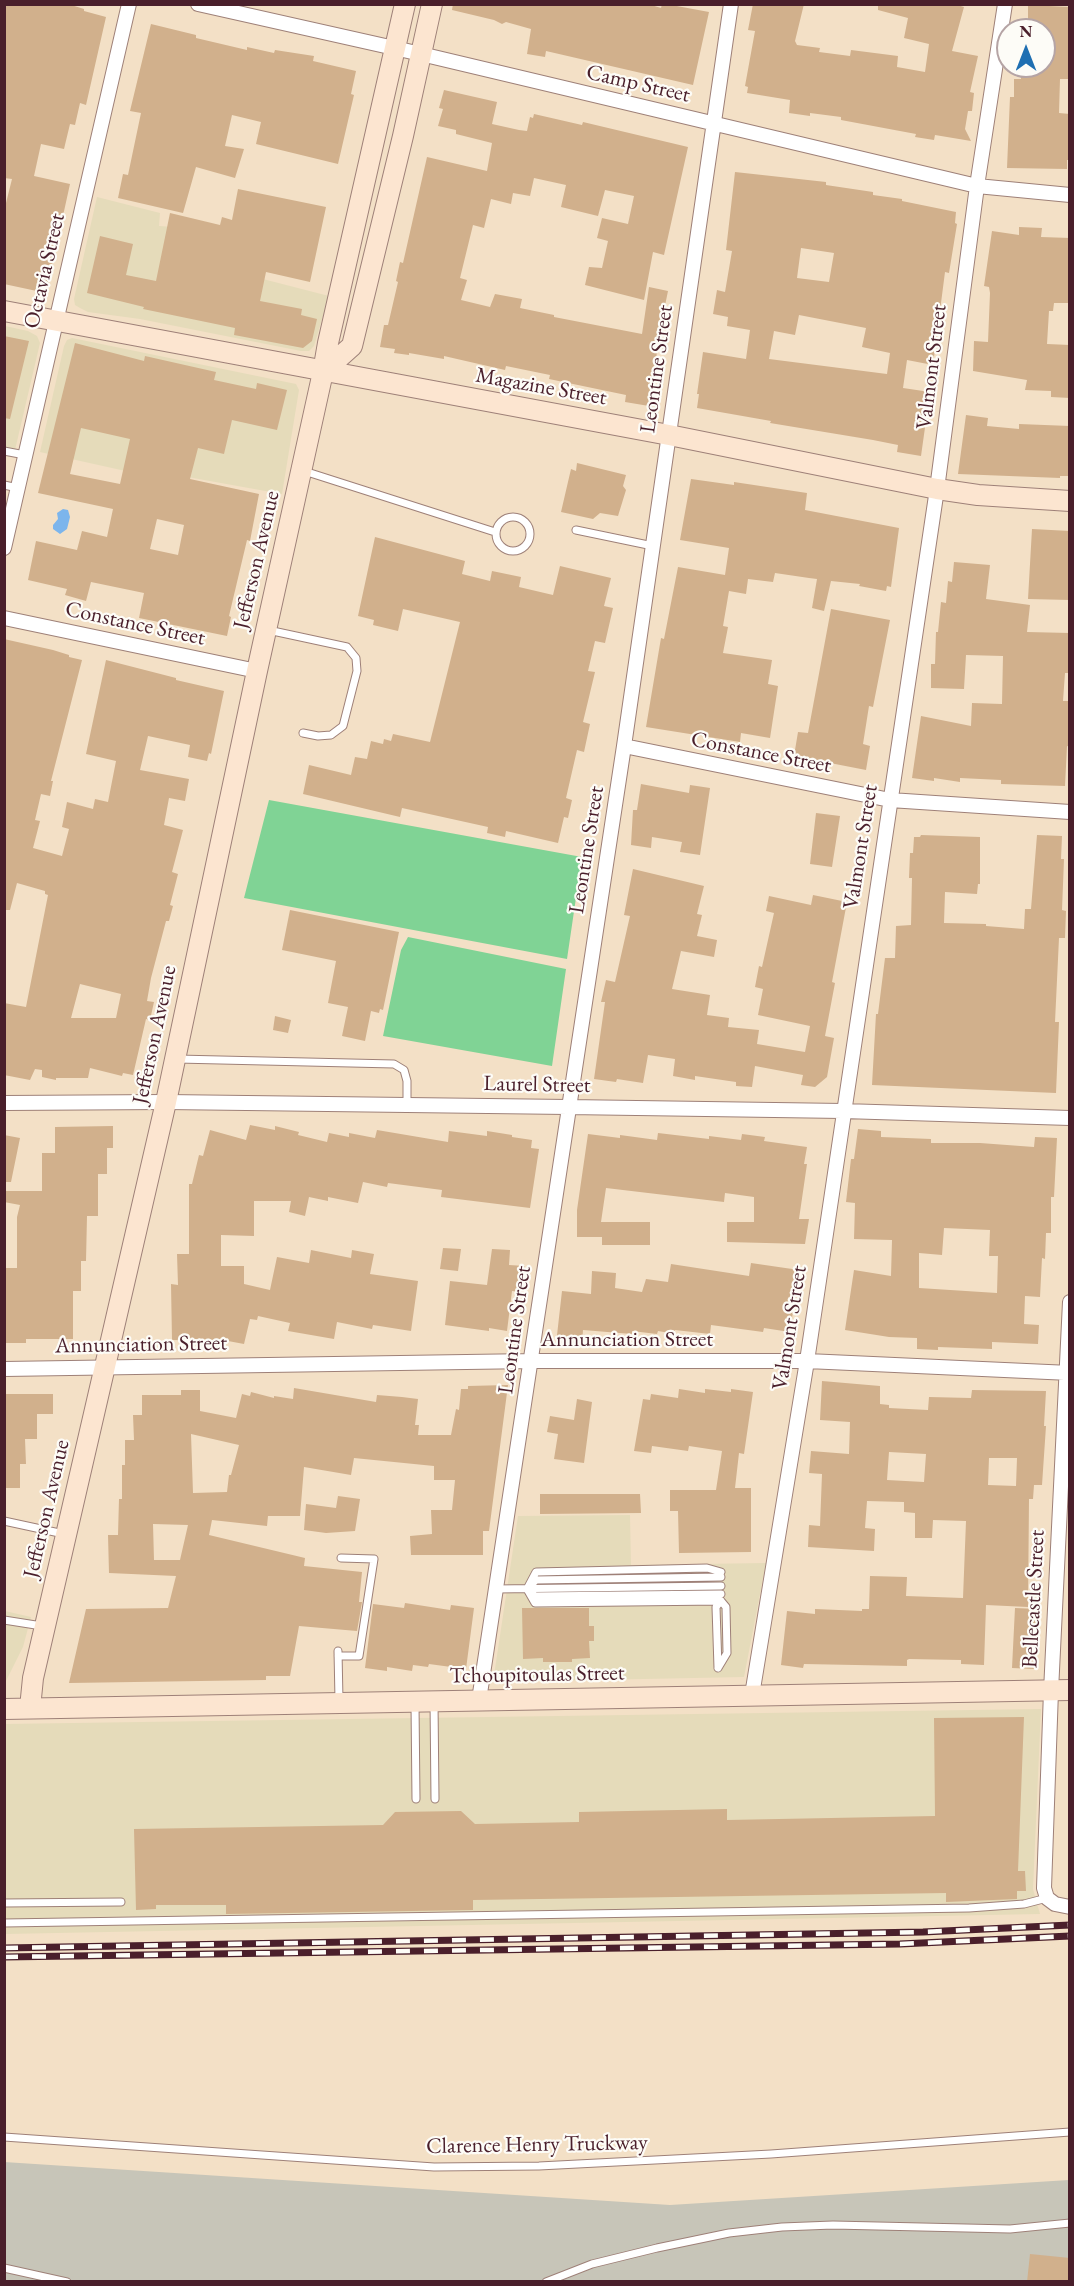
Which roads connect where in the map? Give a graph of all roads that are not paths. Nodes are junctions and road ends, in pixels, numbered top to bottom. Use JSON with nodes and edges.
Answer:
{"nodes":[{"id":1,"x":129,"y":4,"type":"edge"},
{"id":2,"x":198,"y":4,"type":"edge"},
{"id":3,"x":405,"y":4,"type":"edge"},
{"id":4,"x":432,"y":4,"type":"edge"},
{"id":5,"x":731,"y":4,"type":"edge"},
{"id":6,"x":1005,"y":4,"type":"edge"},
{"id":7,"x":396,"y":48,"type":"junction"},
{"id":8,"x":421,"y":54,"type":"junction"},
{"id":9,"x":713,"y":123,"type":"junction"},
{"id":10,"x":977,"y":186,"type":"junction"},
{"id":11,"x":1070,"y":195,"type":"edge"},
{"id":12,"x":4,"y":311,"type":"edge"},
{"id":13,"x":55,"y":321,"type":"junction"},
{"id":14,"x":323,"y":372,"type":"junction"},
{"id":15,"x":669,"y":435,"type":"junction"},
{"id":16,"x":4,"y":451,"type":"edge"},
{"id":17,"x":26,"y":455,"type":"junction"},
{"id":18,"x":302,"y":470,"type":"junction"},
{"id":19,"x":11,"y":486,"type":"edge"},
{"id":20,"x":937,"y":489,"type":"junction"},
{"id":21,"x":1070,"y":501,"type":"edge"},
{"id":22,"x":576,"y":530,"type":"dead end"},
{"id":23,"x":495,"y":532,"type":"junction"},
{"id":24,"x":653,"y":546,"type":"junction"},
{"id":25,"x":4,"y":548,"type":"edge"},
{"id":26,"x":4,"y":618,"type":"edge"},
{"id":27,"x":266,"y":629,"type":"junction"},
{"id":28,"x":257,"y":671,"type":"junction"},
{"id":29,"x":303,"y":733,"type":"dead end"},
{"id":30,"x":624,"y":746,"type":"junction"},
{"id":31,"x":890,"y":800,"type":"junction"},
{"id":32,"x":1070,"y":812,"type":"edge"},
{"id":33,"x":174,"y":1059,"type":"junction"},
{"id":34,"x":166,"y":1102,"type":"junction"},
{"id":35,"x":4,"y":1103,"type":"edge"},
{"id":36,"x":407,"y":1105,"type":"junction"},
{"id":37,"x":568,"y":1107,"type":"junction"},
{"id":38,"x":843,"y":1111,"type":"junction"},
{"id":39,"x":1070,"y":1118,"type":"edge"},
{"id":40,"x":1070,"y":1302,"type":"edge"},
{"id":41,"x":532,"y":1361,"type":"junction"},
{"id":42,"x":807,"y":1361,"type":"junction"},
{"id":43,"x":103,"y":1366,"type":"junction"},
{"id":44,"x":4,"y":1369,"type":"edge"},
{"id":45,"x":1068,"y":1373,"type":"edge"},
{"id":46,"x":4,"y":1521,"type":"edge"},
{"id":47,"x":66,"y":1534,"type":"junction"},
{"id":48,"x":341,"y":1558,"type":"dead end"},
{"id":49,"x":721,"y":1575,"type":"dead end"},
{"id":50,"x":496,"y":1589,"type":"junction"},
{"id":51,"x":527,"y":1589,"type":"junction"},
{"id":52,"x":721,"y":1594,"type":"junction"},
{"id":53,"x":4,"y":1620,"type":"edge"},
{"id":54,"x":44,"y":1627,"type":"junction"},
{"id":55,"x":718,"y":1668,"type":"dead end"},
{"id":56,"x":1060,"y":1690,"type":"edge"},
{"id":57,"x":752,"y":1695,"type":"junction"},
{"id":58,"x":479,"y":1700,"type":"junction"},
{"id":59,"x":424,"y":1701,"type":"junction"},
{"id":60,"x":339,"y":1703,"type":"junction"},
{"id":61,"x":30,"y":1708,"type":"junction"},
{"id":62,"x":4,"y":1709,"type":"edge"},
{"id":63,"x":435,"y":1798,"type":"dead end"},
{"id":64,"x":416,"y":1799,"type":"dead end"},
{"id":65,"x":1047,"y":1898,"type":"junction"},
{"id":66,"x":4,"y":1902,"type":"edge"},
{"id":67,"x":121,"y":1902,"type":"dead end"},
{"id":68,"x":1070,"y":1907,"type":"edge"},
{"id":69,"x":4,"y":1923,"type":"edge"},
{"id":70,"x":1070,"y":2132,"type":"edge"},
{"id":71,"x":4,"y":2136,"type":"edge"},
{"id":72,"x":1070,"y":2223,"type":"edge"},
{"id":73,"x":4,"y":2268,"type":"edge"},
{"id":74,"x":67,"y":2282,"type":"edge"},
{"id":75,"x":546,"y":2282,"type":"edge"}],
"edges":[{"from":1,"to":13,"type":"street","name":"Octavia Street"},
{"from":2,"to":7,"type":"street","name":"Camp Street"},
{"from":3,"to":7,"type":"street","name":"Jefferson Avenue"},
{"from":4,"to":8,"type":"street"},
{"from":5,"to":9,"type":"street","name":"Leontine Street"},
{"from":6,"to":10,"type":"street","name":"Valmont Street"},
{"from":7,"to":8,"type":"street","name":"Camp Street"},
{"from":7,"to":14,"type":"street","name":"Jefferson Avenue"},
{"from":8,"to":9,"type":"street","name":"Camp Street"},
{"from":8,"to":14,"type":"street"},
{"from":9,"to":10,"type":"street","name":"Camp Street"},
{"from":9,"to":15,"type":"street","name":"Leontine Street"},
{"from":10,"to":11,"type":"street","name":"Camp Street"},
{"from":10,"to":20,"type":"street","name":"Valmont Street"},
{"from":12,"to":13,"type":"street","name":"Magazine Street"},
{"from":13,"to":14,"type":"street","name":"Magazine Street"},
{"from":13,"to":17,"type":"street","name":"Octavia Street"},
{"from":14,"to":15,"type":"street","name":"Magazine Street"},
{"from":14,"to":18,"type":"street","name":"Jefferson Avenue"},
{"from":15,"to":20,"type":"street","name":"Magazine Street"},
{"from":15,"to":24,"type":"street","name":"Leontine Street"},
{"from":16,"to":17,"type":"lane"},
{"from":17,"to":19,"type":"street","name":"Octavia Street"},
{"from":18,"to":23,"type":"lane"},
{"from":18,"to":27,"type":"street","name":"Jefferson Avenue"},
{"from":19,"to":25,"type":"street","name":"Octavia Street"},
{"from":20,"to":21,"type":"street","name":"Magazine Street"},
{"from":20,"to":31,"type":"street","name":"Valmont Street"},
{"from":22,"to":24,"type":"lane"},
{"from":23,"to":23,"type":"lane"},
{"from":24,"to":30,"type":"street","name":"Leontine Street"},
{"from":26,"to":28,"type":"street","name":"Constance Street"},
{"from":27,"to":28,"type":"street","name":"Jefferson Avenue"},
{"from":27,"to":29,"type":"lane"},
{"from":28,"to":33,"type":"street","name":"Jefferson Avenue"},
{"from":30,"to":31,"type":"street","name":"Constance Street"},
{"from":30,"to":37,"type":"street","name":"Leontine Street"},
{"from":31,"to":32,"type":"street","name":"Constance Street"},
{"from":31,"to":38,"type":"street","name":"Valmont Street"},
{"from":33,"to":34,"type":"street","name":"Jefferson Avenue"},
{"from":33,"to":36,"type":"lane"},
{"from":34,"to":35,"type":"street","name":"Laurel Street"},
{"from":34,"to":36,"type":"street","name":"Laurel Street"},
{"from":34,"to":43,"type":"street","name":"Jefferson Avenue"},
{"from":36,"to":37,"type":"street","name":"Laurel Street"},
{"from":37,"to":38,"type":"street","name":"Laurel Street"},
{"from":37,"to":41,"type":"street","name":"Leontine Street"},
{"from":38,"to":39,"type":"street","name":"Laurel Street"},
{"from":38,"to":42,"type":"street","name":"Valmont Street"},
{"from":40,"to":45,"type":"street","name":"Bellecastle Street"},
{"from":41,"to":42,"type":"street","name":"Annunciation Street"},
{"from":41,"to":43,"type":"street","name":"Annunciation Street"},
{"from":41,"to":50,"type":"street","name":"Leontine Street"},
{"from":42,"to":45,"type":"street","name":"Annunciation Street"},
{"from":42,"to":57,"type":"street","name":"Valmont Street"},
{"from":43,"to":44,"type":"street","name":"Annunciation Street"},
{"from":43,"to":47,"type":"street","name":"Jefferson Avenue"},
{"from":45,"to":56,"type":"street","name":"Bellecastle Street"},
{"from":46,"to":47,"type":"lane"},
{"from":47,"to":54,"type":"street","name":"Jefferson Avenue"},
{"from":48,"to":60,"type":"lane"},
{"from":49,"to":51,"type":"lane"},
{"from":50,"to":51,"type":"lane"},
{"from":50,"to":58,"type":"street","name":"Leontine Street"},
{"from":51,"to":52,"type":"lane"},
{"from":51,"to":52,"type":"lane"},
{"from":52,"to":55,"type":"lane"},
{"from":53,"to":54,"type":"lane"},
{"from":54,"to":61,"type":"street","name":"Jefferson Avenue"},
{"from":56,"to":57,"type":"street","name":"Tchoupitoulas Street"},
{"from":56,"to":65,"type":"street","name":"Bellecastle Street"},
{"from":57,"to":58,"type":"street","name":"Tchoupitoulas Street"},
{"from":58,"to":59,"type":"street","name":"Tchoupitoulas Street"},
{"from":59,"to":60,"type":"street","name":"Tchoupitoulas Street"},
{"from":59,"to":63,"type":"lane"},
{"from":59,"to":64,"type":"lane"},
{"from":60,"to":61,"type":"street","name":"Tchoupitoulas Street"},
{"from":61,"to":62,"type":"street","name":"Tchoupitoulas Street"},
{"from":65,"to":68,"type":"street"},
{"from":65,"to":69,"type":"lane"},
{"from":66,"to":67,"type":"lane"},
{"from":70,"to":71,"type":"lane","name":"Clarence Henry Truckway"},
{"from":72,"to":75,"type":"lane"},
{"from":73,"to":74,"type":"lane"}]}
